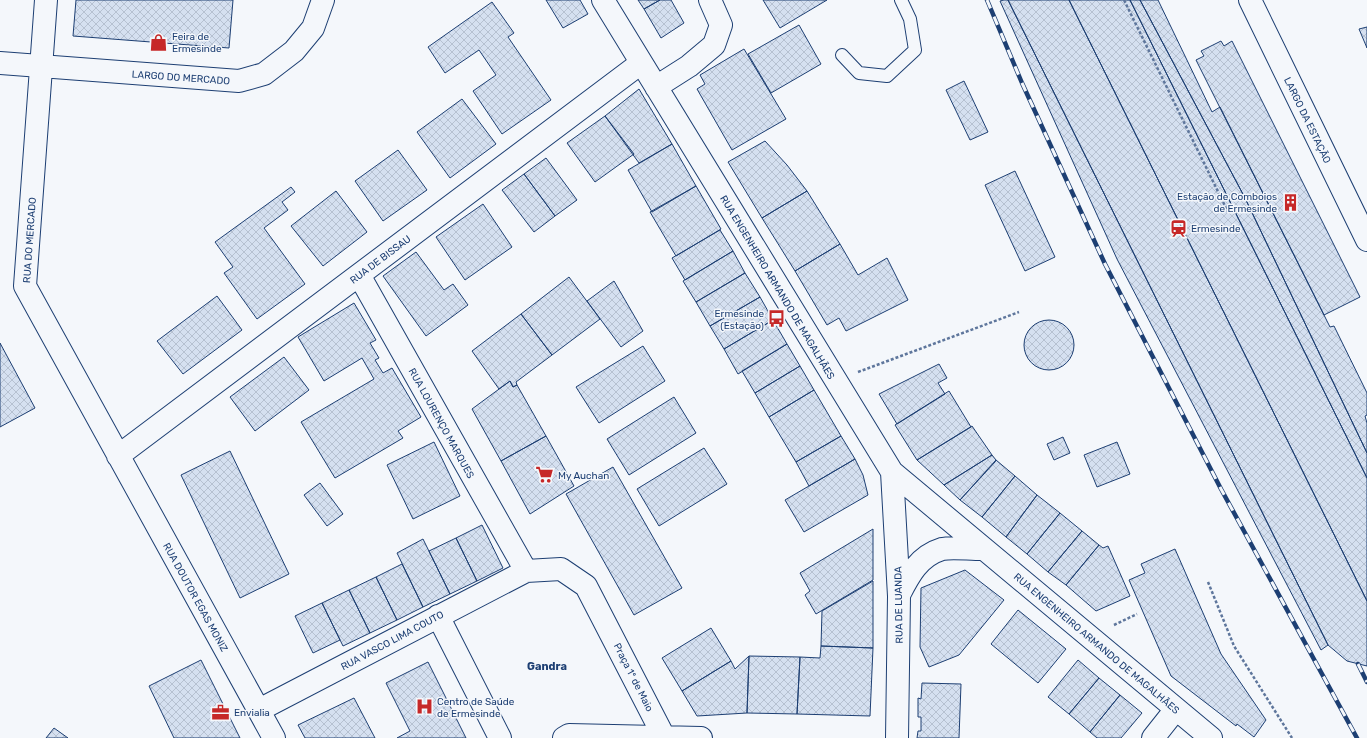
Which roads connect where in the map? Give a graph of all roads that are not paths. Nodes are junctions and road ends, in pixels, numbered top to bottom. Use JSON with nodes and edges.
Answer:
{"nodes":[{"id":1,"x":46,"y":0,"type":"edge"},
{"id":2,"x":323,"y":0,"type":"edge"},
{"id":3,"x":603,"y":0,"type":"edge"},
{"id":4,"x":710,"y":0,"type":"edge"},
{"id":5,"x":901,"y":0,"type":"edge"},
{"id":6,"x":1250,"y":0,"type":"edge"},
{"id":7,"x":842,"y":55,"type":"dead end"},
{"id":8,"x":0,"y":63,"type":"edge"},
{"id":9,"x":641,"y":63,"type":"junction"},
{"id":10,"x":40,"y":67,"type":"junction"},
{"id":11,"x":656,"y":88,"type":"junction"},
{"id":12,"x":1367,"y":240,"type":"edge"},
{"id":13,"x":359,"y":275,"type":"junction"},
{"id":14,"x":118,"y":456,"type":"junction"},
{"id":15,"x":892,"y":472,"type":"junction"},
{"id":16,"x":983,"y":549,"type":"junction"},
{"id":17,"x":526,"y":571,"type":"junction"},
{"id":18,"x":899,"y":596,"type":"junction"},
{"id":19,"x":438,"y":616,"type":"junction"},
{"id":20,"x":1176,"y":709,"type":"junction"},
{"id":21,"x":259,"y":710,"type":"junction"},
{"id":22,"x":664,"y":737,"type":"junction"},
{"id":23,"x":274,"y":738,"type":"edge"},
{"id":24,"x":500,"y":738,"type":"edge"},
{"id":25,"x":564,"y":738,"type":"edge"},
{"id":26,"x":702,"y":738,"type":"edge"},
{"id":27,"x":897,"y":738,"type":"edge"},
{"id":28,"x":1153,"y":738,"type":"edge"},
{"id":29,"x":1210,"y":738,"type":"edge"}],
"edges":[{"from":1,"to":10,"type":"street","name":"RUA DO MERCADO"},
{"from":2,"to":10,"type":"street","name":"LARGO DO MERCADO"},
{"from":3,"to":9,"type":"street","name":"RUA ENGENHEIRO ARMANDO DE MAGALHÃES"},
{"from":4,"to":11,"type":"street"},
{"from":5,"to":7,"type":"lane"},
{"from":6,"to":12,"type":"street","name":"LARGO DA ESTAÇÃO"},
{"from":8,"to":10,"type":"street","name":"LARGO DO MERCADO"},
{"from":9,"to":11,"type":"street","name":"RUA ENGENHEIRO ARMANDO DE MAGALHÃES"},
{"from":9,"to":13,"type":"street","name":"RUA DE BISSAU"},
{"from":10,"to":14,"type":"street","name":"RUA DO MERCADO"},
{"from":11,"to":15,"type":"street","name":"RUA ENGENHEIRO ARMANDO DE MAGALHÃES"},
{"from":13,"to":14,"type":"street","name":"RUA DE BISSAU"},
{"from":13,"to":17,"type":"street","name":"RUA LOURENÇO MARQUES"},
{"from":14,"to":21,"type":"street","name":"RUA DOUTOR EGAS MONIZ"},
{"from":15,"to":16,"type":"street","name":"RUA ENGENHEIRO ARMANDO DE MAGALHÃES"},
{"from":15,"to":18,"type":"street","name":"RUA DE LUANDA"},
{"from":16,"to":18,"type":"street"},
{"from":16,"to":20,"type":"street","name":"RUA ENGENHEIRO ARMANDO DE MAGALHÃES"},
{"from":17,"to":19,"type":"street","name":"RUA VASCO LIMA COUTO"},
{"from":17,"to":22,"type":"street","name":"Praça 1º de Maio"},
{"from":18,"to":27,"type":"street","name":"RUA DE LUANDA"},
{"from":19,"to":21,"type":"street","name":"RUA VASCO LIMA COUTO"},
{"from":19,"to":24,"type":"street"},
{"from":20,"to":28,"type":"street"},
{"from":20,"to":29,"type":"street","name":"RUA ENGENHEIRO ARMANDO DE MAGALHÃES"},
{"from":21,"to":23,"type":"street","name":"RUA DOUTOR EGAS MONIZ"},
{"from":22,"to":25,"type":"street"},
{"from":22,"to":26,"type":"street"}]}
